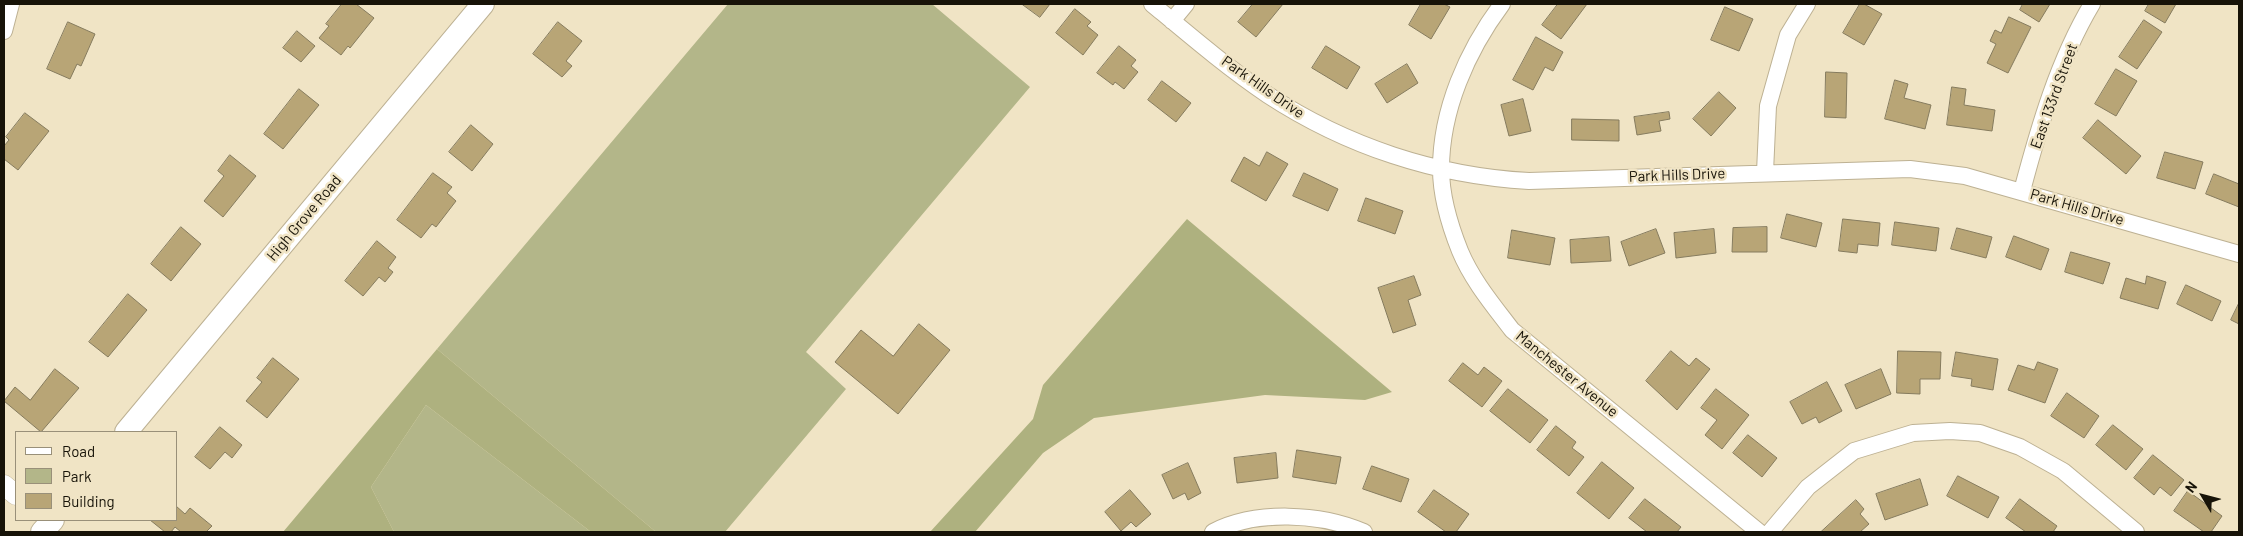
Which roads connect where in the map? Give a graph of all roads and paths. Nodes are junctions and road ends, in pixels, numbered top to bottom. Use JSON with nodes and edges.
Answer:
{"nodes":[{"id":1,"x":11,"y":4,"type":"edge"},
{"id":2,"x":483,"y":4,"type":"edge"},
{"id":3,"x":1152,"y":4,"type":"edge"},
{"id":4,"x":1186,"y":4,"type":"edge"},
{"id":5,"x":1502,"y":4,"type":"edge"},
{"id":6,"x":1807,"y":4,"type":"edge"},
{"id":7,"x":2092,"y":4,"type":"edge"},
{"id":8,"x":1172,"y":20,"type":"junction"},
{"id":9,"x":4,"y":31,"type":"edge"},
{"id":10,"x":1441,"y":170,"type":"junction"},
{"id":11,"x":1766,"y":172,"type":"junction"},
{"id":12,"x":2022,"y":191,"type":"junction"},
{"id":13,"x":2239,"y":254,"type":"edge"},
{"id":14,"x":127,"y":431,"type":"edge"},
{"id":15,"x":4,"y":485,"type":"edge"},
{"id":16,"x":15,"y":494,"type":"edge"},
{"id":17,"x":1213,"y":532,"type":"edge"},
{"id":18,"x":1364,"y":532,"type":"edge"},
{"id":19,"x":1759,"y":532,"type":"edge"},
{"id":20,"x":1770,"y":532,"type":"edge"},
{"id":21,"x":2136,"y":532,"type":"edge"}],
"edges":[{"from":1,"to":9,"type":"street"},
{"from":2,"to":14,"type":"main road","name":"High Grove Road"},
{"from":3,"to":8,"type":"street","name":"Park Hills Drive"},
{"from":4,"to":8,"type":"street"},
{"from":5,"to":10,"type":"street","name":"Manchester Avenue"},
{"from":6,"to":11,"type":"street"},
{"from":7,"to":12,"type":"street","name":"East 133rd Street"},
{"from":8,"to":10,"type":"street","name":"Park Hills Drive"},
{"from":10,"to":11,"type":"street","name":"Park Hills Drive"},
{"from":10,"to":19,"type":"street","name":"Manchester Avenue"},
{"from":11,"to":12,"type":"street","name":"Park Hills Drive"},
{"from":12,"to":13,"type":"street","name":"Park Hills Drive"},
{"from":15,"to":16,"type":"street"},
{"from":17,"to":18,"type":"street"},
{"from":20,"to":21,"type":"street"}]}
